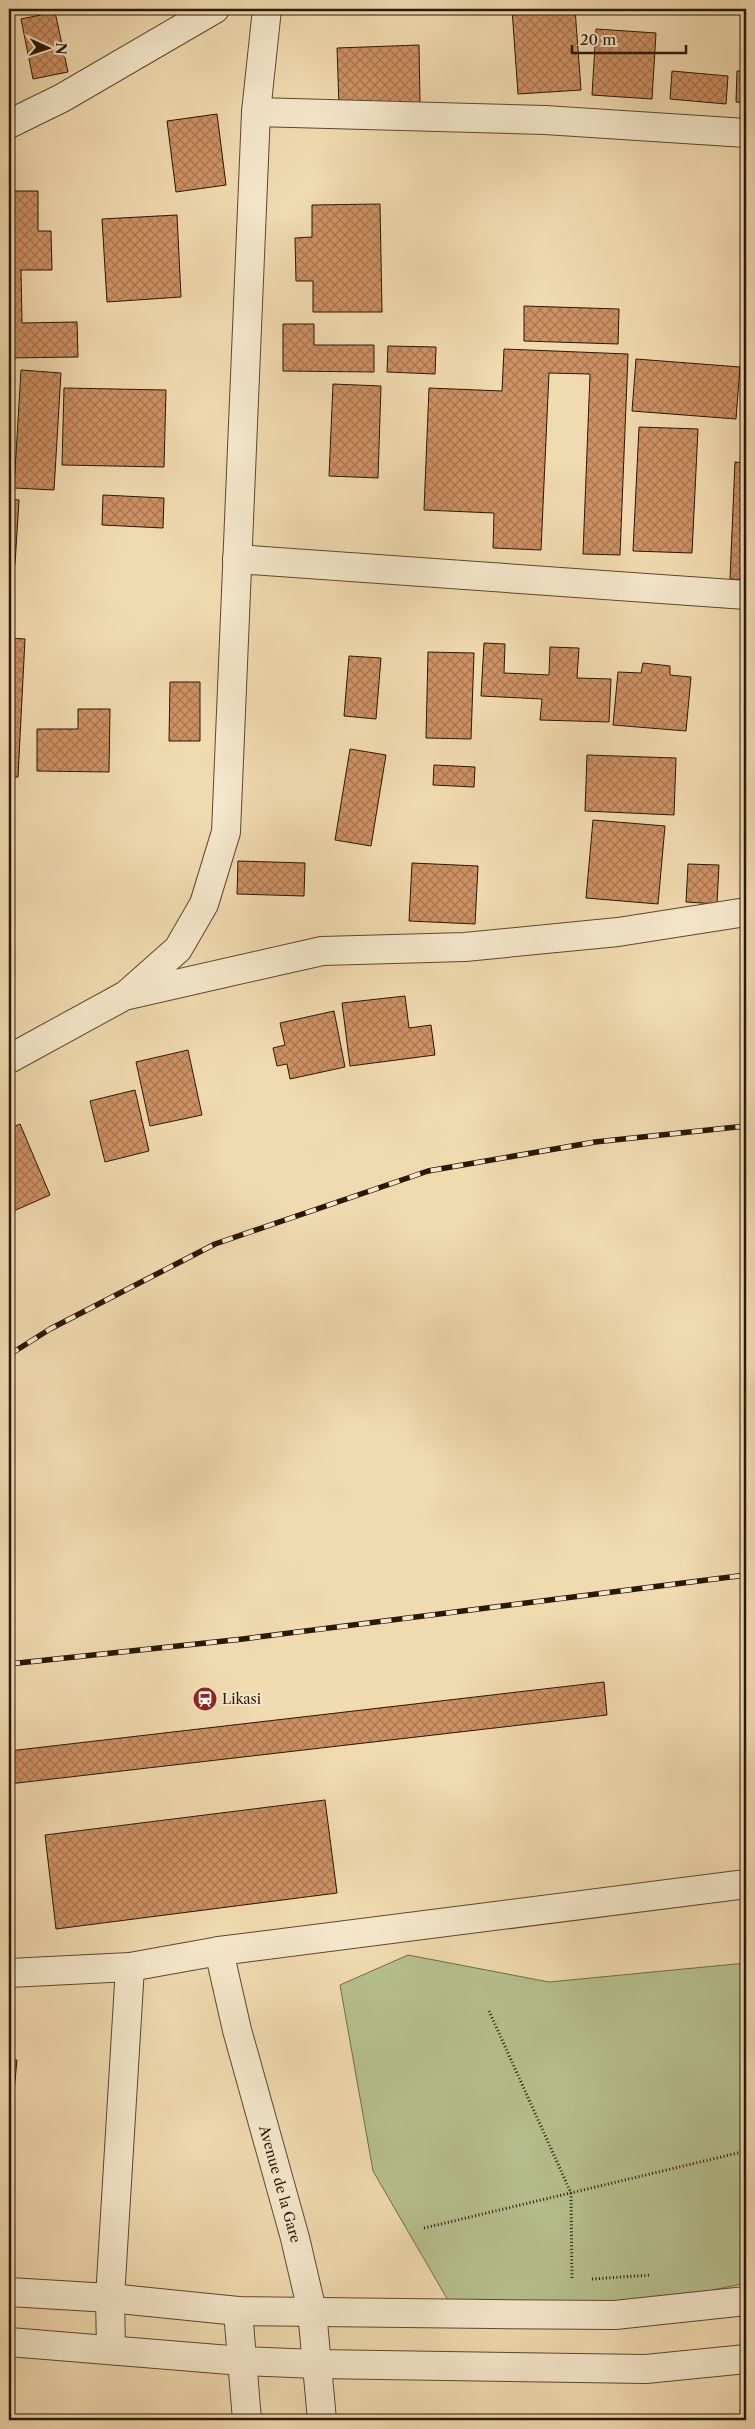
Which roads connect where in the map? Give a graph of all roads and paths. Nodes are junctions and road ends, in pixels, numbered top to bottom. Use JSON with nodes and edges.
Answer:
{"nodes":[{"id":1,"x":215,"y":9,"type":"edge"},
{"id":2,"x":266,"y":9,"type":"edge"},
{"id":3,"x":256,"y":112,"type":"junction"},
{"id":4,"x":9,"y":124,"type":"edge"},
{"id":5,"x":746,"y":133,"type":"edge"},
{"id":6,"x":238,"y":559,"type":"junction"},
{"id":7,"x":746,"y":595,"type":"edge"},
{"id":8,"x":746,"y":912,"type":"edge"},
{"id":9,"x":126,"y":995,"type":"junction"},
{"id":10,"x":9,"y":1059,"type":"edge"},
{"id":11,"x":746,"y":1884,"type":"edge"},
{"id":12,"x":219,"y":1951,"type":"junction"},
{"id":13,"x":130,"y":1966,"type":"junction"},
{"id":14,"x":9,"y":1973,"type":"edge"},
{"id":15,"x":489,"y":2011,"type":"dead end"},
{"id":16,"x":746,"y":2151,"type":"edge"},
{"id":17,"x":571,"y":2193,"type":"junction"},
{"id":18,"x":424,"y":2228,"type":"dead end"},
{"id":19,"x":659,"y":2274,"type":"dead end"},
{"id":20,"x":563,"y":2280,"type":"dead end"},
{"id":21,"x":572,"y":2280,"type":"junction"},
{"id":22,"x":9,"y":2292,"type":"edge"},
{"id":23,"x":110,"y":2298,"type":"junction"},
{"id":24,"x":746,"y":2301,"type":"edge"},
{"id":25,"x":238,"y":2311,"type":"junction"},
{"id":26,"x":312,"y":2311,"type":"junction"},
{"id":27,"x":9,"y":2342,"type":"edge"},
{"id":28,"x":111,"y":2349,"type":"junction"},
{"id":29,"x":746,"y":2359,"type":"edge"},
{"id":30,"x":242,"y":2361,"type":"junction"},
{"id":31,"x":317,"y":2364,"type":"junction"},
{"id":32,"x":248,"y":2420,"type":"edge"},
{"id":33,"x":322,"y":2420,"type":"edge"}],
"edges":[{"from":1,"to":4,"type":"street"},
{"from":2,"to":3,"type":"street"},
{"from":3,"to":5,"type":"street"},
{"from":3,"to":6,"type":"street"},
{"from":6,"to":7,"type":"street"},
{"from":6,"to":9,"type":"street"},
{"from":8,"to":9,"type":"street"},
{"from":9,"to":10,"type":"street"},
{"from":11,"to":12,"type":"street"},
{"from":12,"to":13,"type":"street"},
{"from":12,"to":26,"type":"street","name":"Avenue de la Gare"},
{"from":13,"to":14,"type":"street"},
{"from":13,"to":23,"type":"street"},
{"from":15,"to":17,"type":"path"},
{"from":16,"to":17,"type":"path"},
{"from":17,"to":18,"type":"path"},
{"from":17,"to":21,"type":"path"},
{"from":19,"to":21,"type":"path"},
{"from":20,"to":21,"type":"path"},
{"from":22,"to":23,"type":"street"},
{"from":23,"to":25,"type":"street"},
{"from":23,"to":28,"type":"street"},
{"from":24,"to":26,"type":"street"},
{"from":25,"to":26,"type":"street"},
{"from":25,"to":30,"type":"street"},
{"from":26,"to":31,"type":"street","name":"Avenue de la Gare"},
{"from":27,"to":28,"type":"street"},
{"from":28,"to":30,"type":"street"},
{"from":29,"to":31,"type":"street"},
{"from":30,"to":31,"type":"street"},
{"from":30,"to":32,"type":"street"},
{"from":31,"to":33,"type":"street","name":"Avenue de la Gare"}]}
